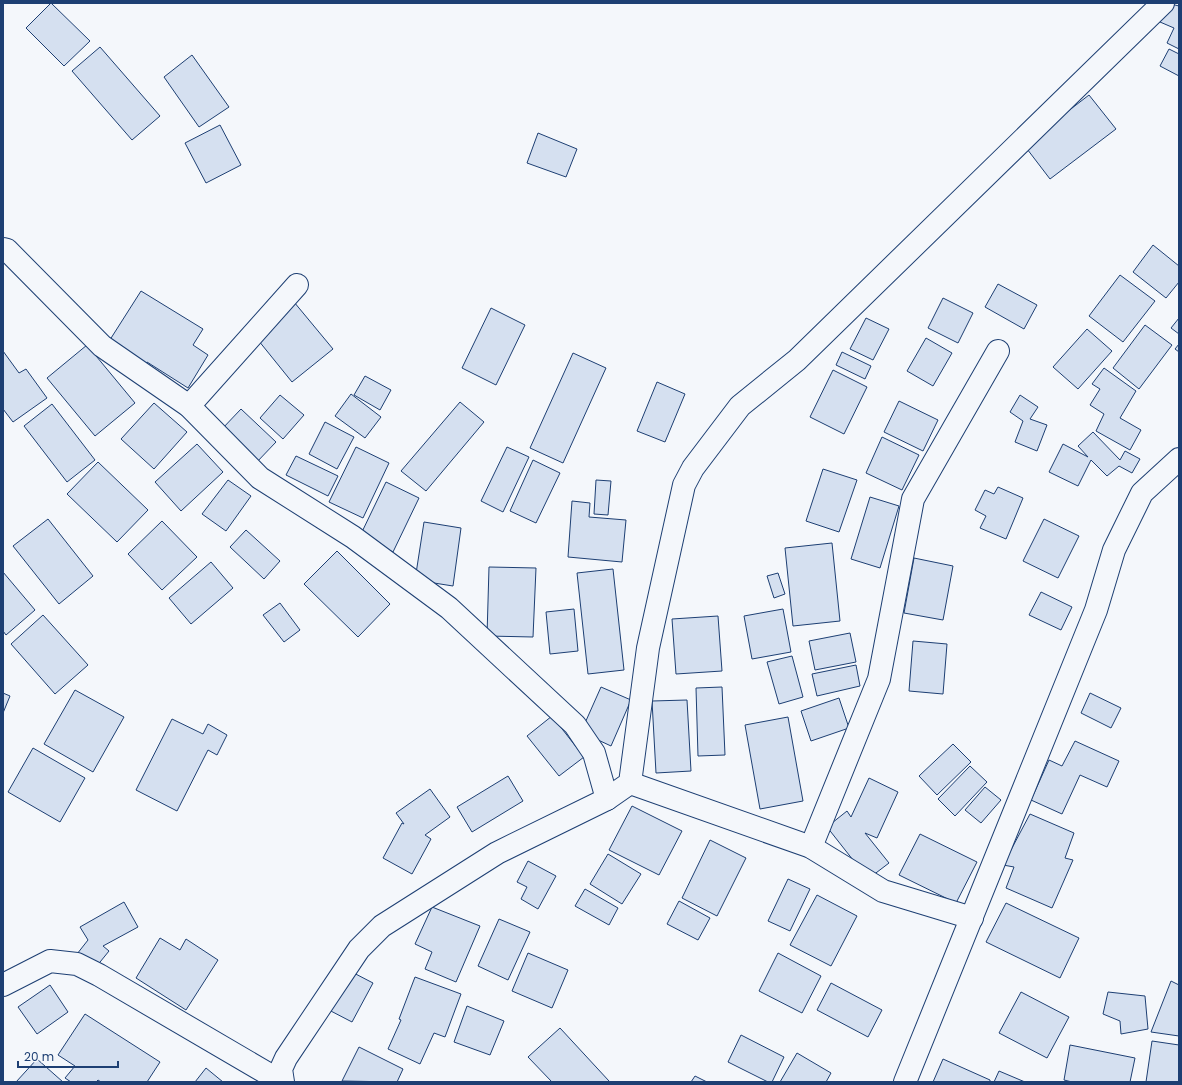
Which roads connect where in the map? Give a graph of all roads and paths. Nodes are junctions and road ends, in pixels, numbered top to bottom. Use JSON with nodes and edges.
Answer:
{"nodes":[{"id":1,"x":1163,"y":3,"type":"edge"},
{"id":2,"x":3,"y":249,"type":"edge"},
{"id":3,"x":297,"y":285,"type":"dead end"},
{"id":4,"x":998,"y":351,"type":"dead end"},
{"id":5,"x":189,"y":406,"type":"junction"},
{"id":6,"x":1179,"y":459,"type":"edge"},
{"id":7,"x":630,"y":782,"type":"junction"},
{"id":8,"x":607,"y":799,"type":"junction"},
{"id":9,"x":811,"y":847,"type":"junction"},
{"id":10,"x":972,"y":918,"type":"junction"},
{"id":11,"x":3,"y":985,"type":"edge"},
{"id":12,"x":282,"y":1082,"type":"edge"},
{"id":13,"x":905,"y":1082,"type":"edge"}],
"edges":[{"from":1,"to":7,"type":"street"},
{"from":2,"to":5,"type":"street"},
{"from":3,"to":5,"type":"street"},
{"from":4,"to":9,"type":"street"},
{"from":5,"to":8,"type":"street"},
{"from":6,"to":10,"type":"street"},
{"from":7,"to":8,"type":"street"},
{"from":7,"to":9,"type":"street"},
{"from":8,"to":12,"type":"street"},
{"from":9,"to":10,"type":"street"},
{"from":10,"to":13,"type":"street"},
{"from":11,"to":12,"type":"street"}]}
